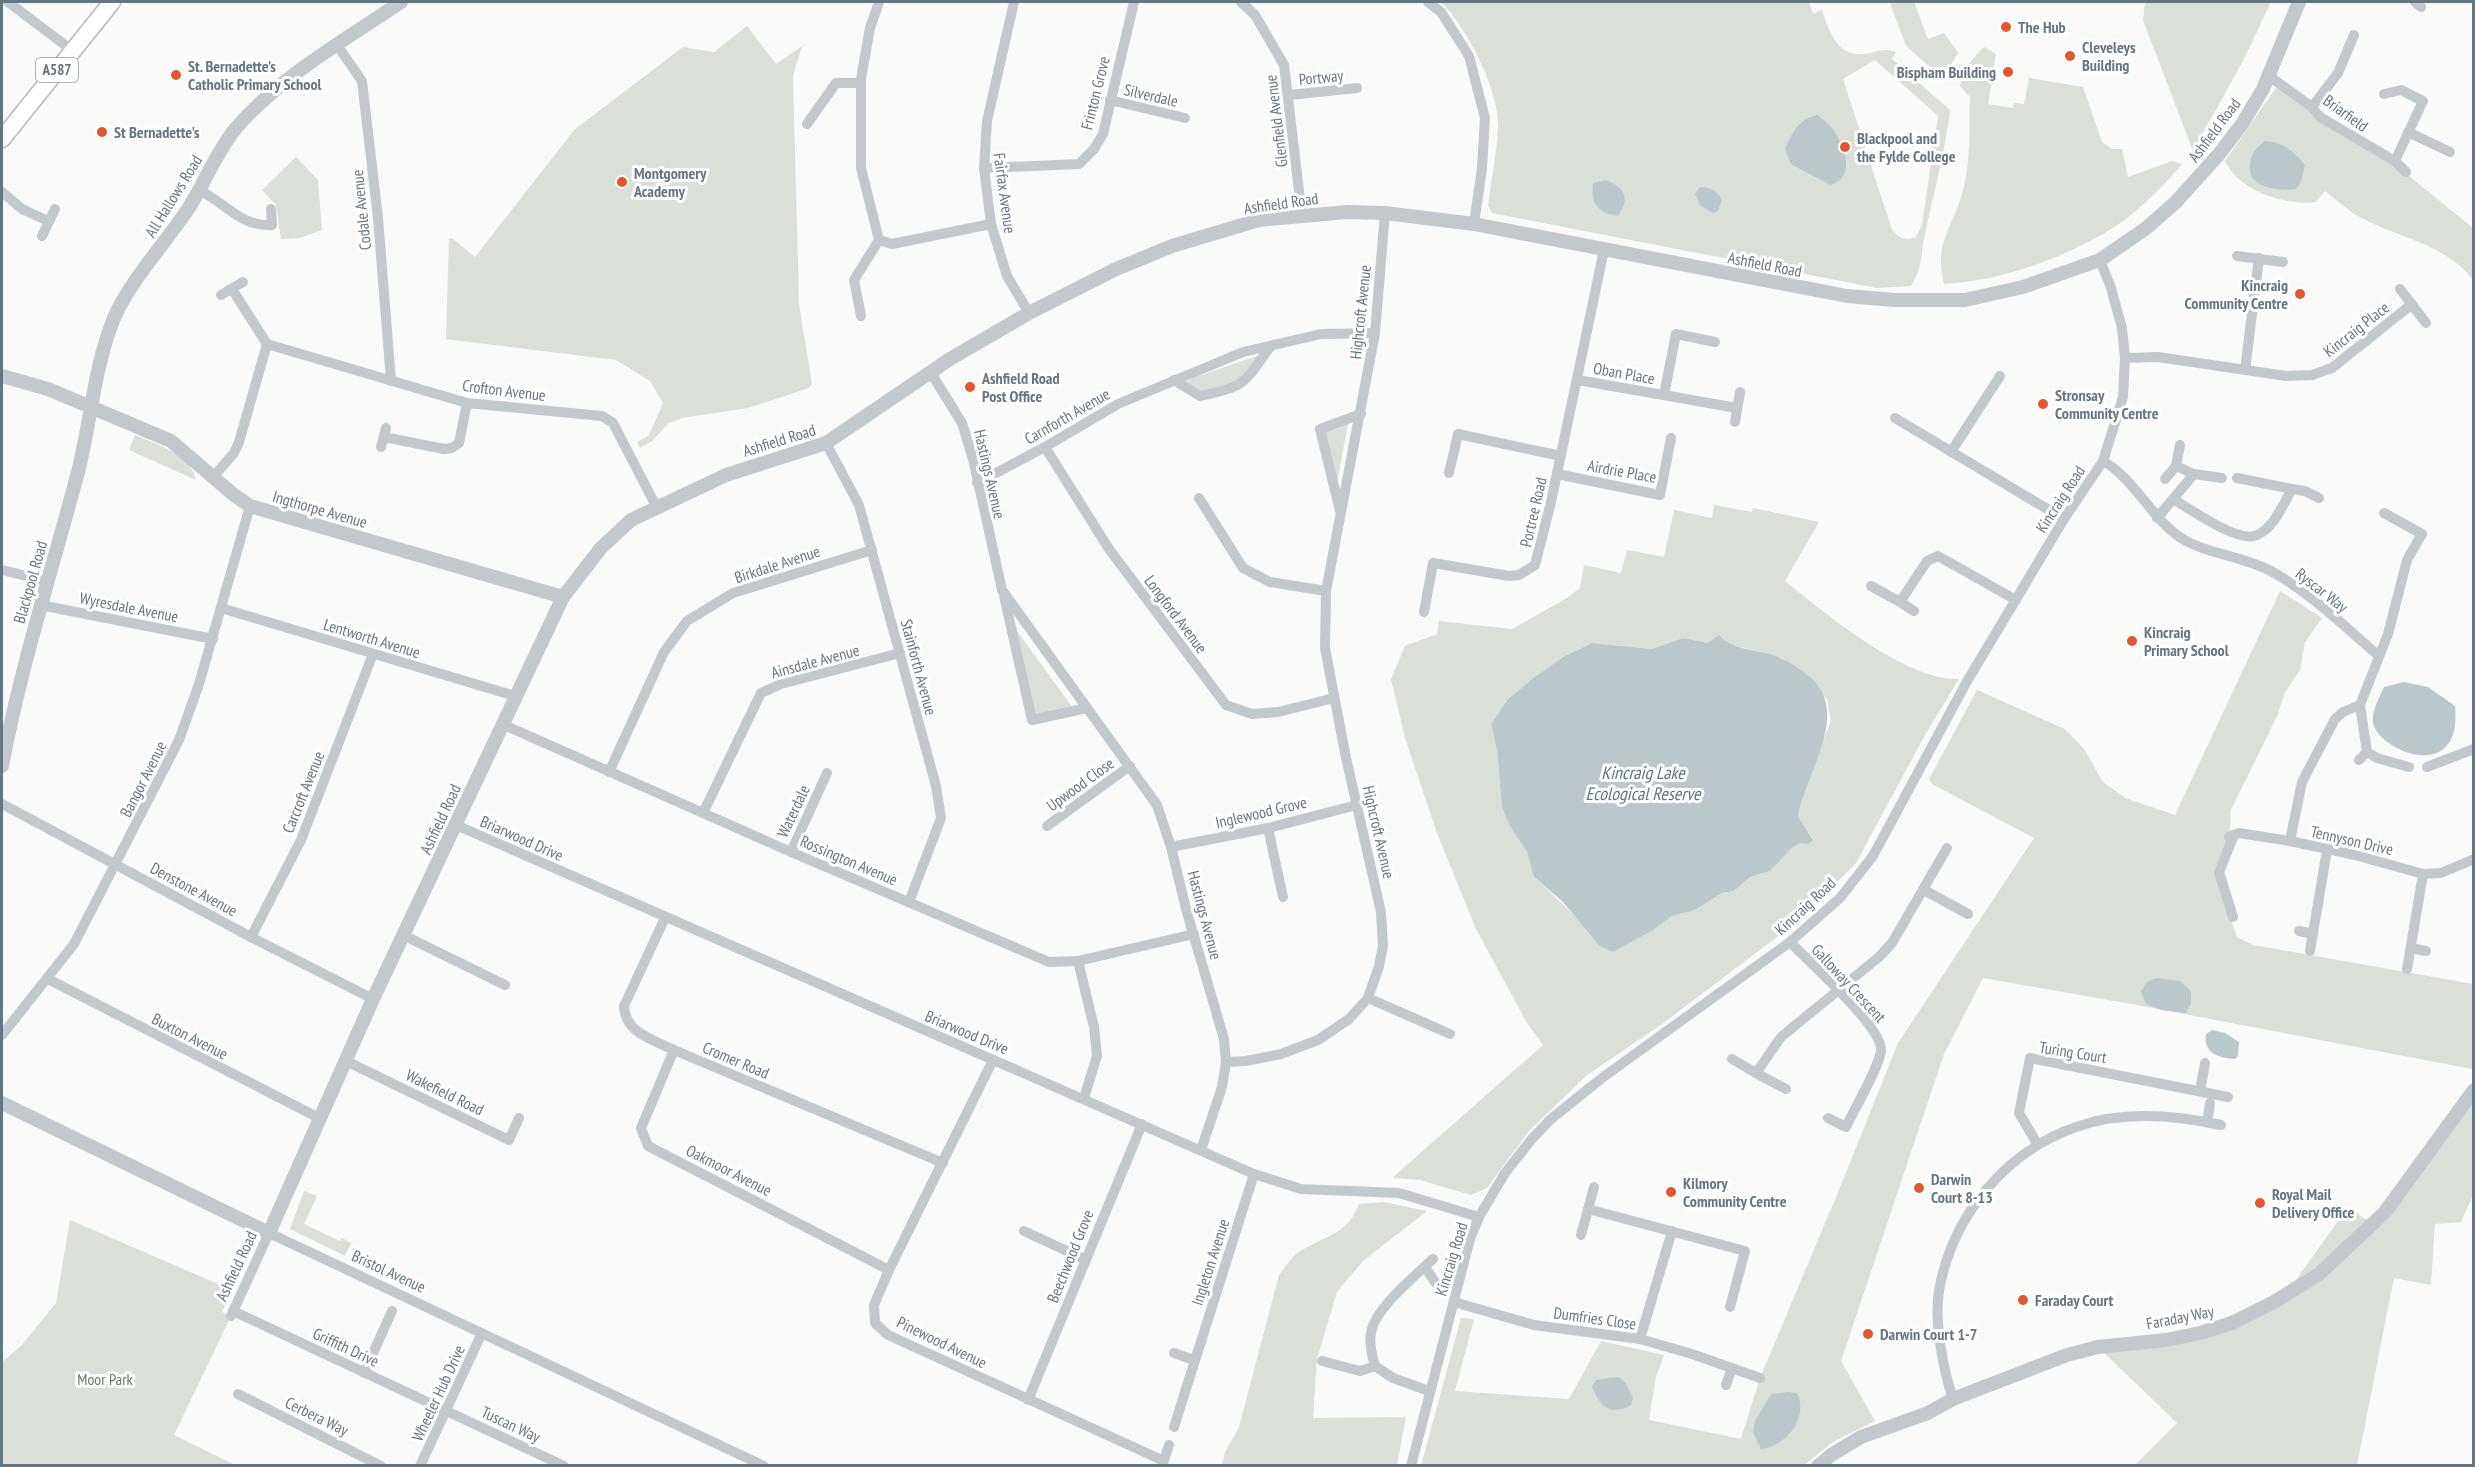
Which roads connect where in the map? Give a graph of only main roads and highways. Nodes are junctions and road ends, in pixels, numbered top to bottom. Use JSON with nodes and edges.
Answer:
{"nodes":[{"id":1,"x":112,"y":2,"type":"edge"},
{"id":2,"x":2,"y":139,"type":"edge"}],
"edges":[{"from":1,"to":2,"type":"main road","number":"A587"}]}
